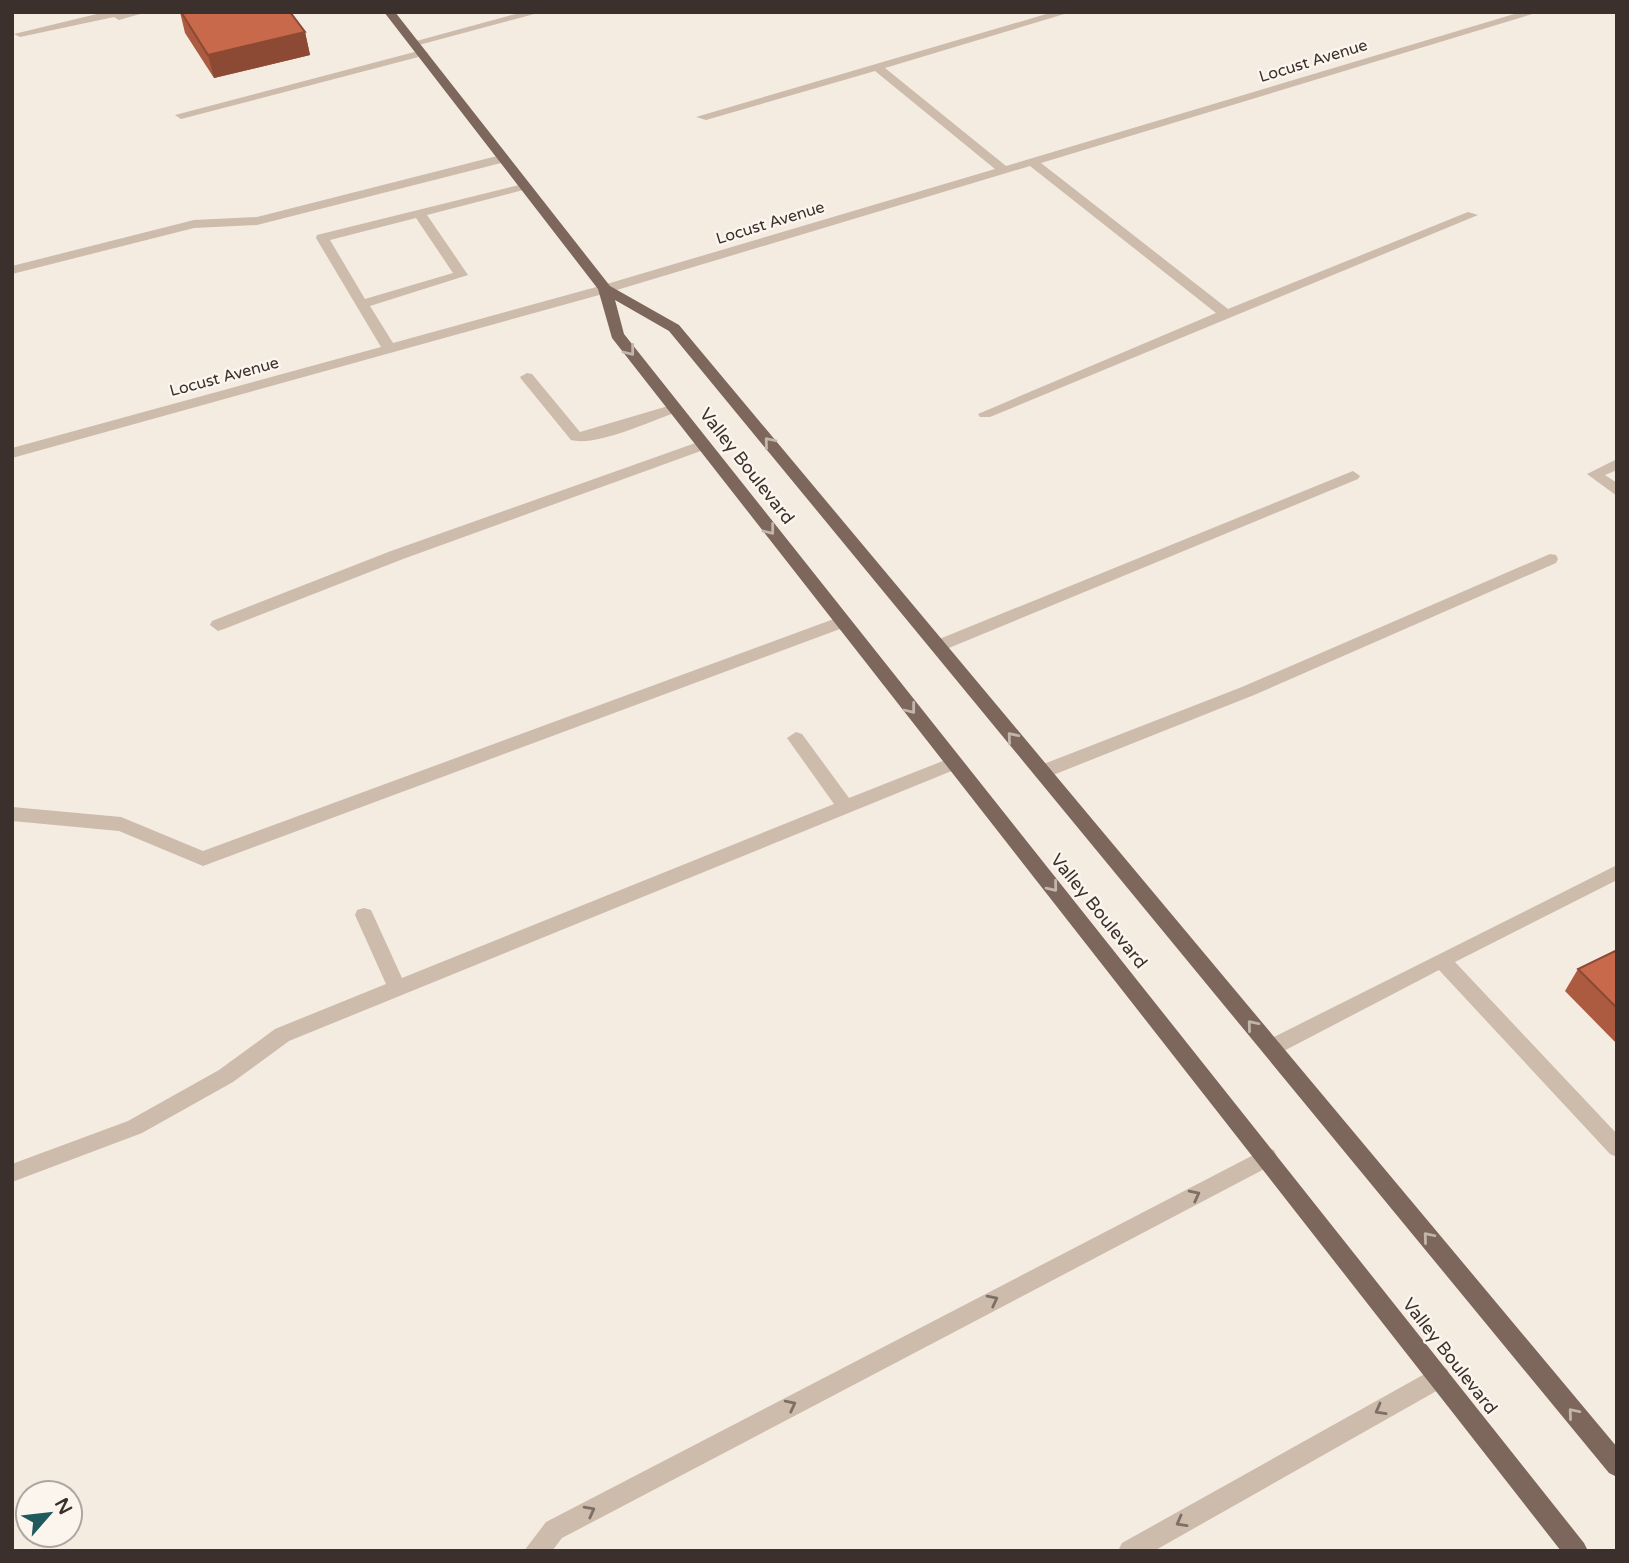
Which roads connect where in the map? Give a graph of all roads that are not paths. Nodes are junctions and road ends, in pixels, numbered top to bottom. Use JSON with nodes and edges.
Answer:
{"nodes":[{"id":1,"x":142,"y":12,"type":"edge"},
{"id":2,"x":389,"y":12,"type":"edge"},
{"id":3,"x":537,"y":12,"type":"edge"},
{"id":4,"x":1066,"y":12,"type":"edge"},
{"id":5,"x":1534,"y":12,"type":"edge"},
{"id":6,"x":117,"y":13,"type":"edge"},
{"id":7,"x":20,"y":34,"type":"dead end"},
{"id":8,"x":418,"y":48,"type":"junction"},
{"id":9,"x":877,"y":67,"type":"junction"},
{"id":10,"x":181,"y":115,"type":"dead end"},
{"id":11,"x":702,"y":117,"type":"dead end"},
{"id":12,"x":501,"y":159,"type":"junction"},
{"id":13,"x":1032,"y":162,"type":"junction"},
{"id":14,"x":1004,"y":170,"type":"junction"},
{"id":15,"x":523,"y":186,"type":"junction"},
{"id":16,"x":419,"y":213,"type":"junction"},
{"id":17,"x":1472,"y":215,"type":"dead end"},
{"id":18,"x":14,"y":270,"type":"edge"},
{"id":19,"x":605,"y":289,"type":"junction"},
{"id":20,"x":361,"y":304,"type":"junction"},
{"id":21,"x":1226,"y":314,"type":"junction"},
{"id":22,"x":388,"y":349,"type":"junction"},
{"id":23,"x":527,"y":377,"type":"dead end"},
{"id":24,"x":675,"y":408,"type":"junction"},
{"id":25,"x":985,"y":414,"type":"dead end"},
{"id":26,"x":704,"y":445,"type":"junction"},
{"id":27,"x":12,"y":453,"type":"edge"},
{"id":28,"x":1617,"y":464,"type":"edge"},
{"id":29,"x":1353,"y":476,"type":"dead end"},
{"id":30,"x":1617,"y":491,"type":"edge"},
{"id":31,"x":1550,"y":559,"type":"dead end"},
{"id":32,"x":842,"y":622,"type":"junction"},
{"id":33,"x":218,"y":625,"type":"dead end"},
{"id":34,"x":938,"y":646,"type":"junction"},
{"id":35,"x":796,"y":738,"type":"dead end"},
{"id":36,"x":953,"y":763,"type":"junction"},
{"id":37,"x":1042,"y":772,"type":"junction"},
{"id":38,"x":846,"y":807,"type":"junction"},
{"id":39,"x":12,"y":814,"type":"edge"},
{"id":40,"x":1617,"y":872,"type":"edge"},
{"id":41,"x":364,"y":915,"type":"dead end"},
{"id":42,"x":1441,"y":960,"type":"junction"},
{"id":43,"x":398,"y":989,"type":"junction"},
{"id":44,"x":1271,"y":1048,"type":"junction"},
{"id":45,"x":1617,"y":1148,"type":"edge"},
{"id":46,"x":1267,"y":1157,"type":"junction"},
{"id":47,"x":12,"y":1173,"type":"edge"},
{"id":48,"x":1439,"y":1377,"type":"junction"},
{"id":49,"x":1617,"y":1465,"type":"edge"},
{"id":50,"x":536,"y":1551,"type":"edge"},
{"id":51,"x":1130,"y":1551,"type":"edge"},
{"id":52,"x":1576,"y":1551,"type":"edge"}],
"edges":[{"from":1,"to":6,"type":"street"},
{"from":2,"to":8,"type":"main road","name":"Valley Boulevard"},
{"from":3,"to":8,"type":"street"},
{"from":4,"to":9,"type":"street"},
{"from":5,"to":13,"type":"street","name":"Locust Avenue"},
{"from":6,"to":7,"type":"street"},
{"from":8,"to":10,"type":"street"},
{"from":8,"to":12,"type":"main road","name":"Valley Boulevard"},
{"from":9,"to":11,"type":"street"},
{"from":9,"to":14,"type":"street"},
{"from":12,"to":15,"type":"main road","name":"Valley Boulevard"},
{"from":12,"to":18,"type":"street"},
{"from":13,"to":14,"type":"street","name":"Locust Avenue"},
{"from":13,"to":21,"type":"street"},
{"from":14,"to":19,"type":"street","name":"Locust Avenue"},
{"from":15,"to":16,"type":"street"},
{"from":15,"to":19,"type":"main road","name":"Valley Boulevard"},
{"from":16,"to":20,"type":"street"},
{"from":16,"to":20,"type":"street"},
{"from":17,"to":21,"type":"street"},
{"from":19,"to":22,"type":"street","name":"Locust Avenue"},
{"from":19,"to":24,"type":"main road","name":"Valley Boulevard","one_way":true},
{"from":34,"to":19,"type":"main road","name":"Valley Boulevard","one_way":true},
{"from":20,"to":22,"type":"street"},
{"from":21,"to":25,"type":"street"},
{"from":22,"to":27,"type":"street","name":"Locust Avenue"},
{"from":23,"to":24,"type":"street"},
{"from":24,"to":26,"type":"main road","name":"Valley Boulevard"},
{"from":26,"to":32,"type":"main road","name":"Valley Boulevard","one_way":true},
{"from":26,"to":33,"type":"street"},
{"from":28,"to":30,"type":"street"},
{"from":29,"to":34,"type":"street"},
{"from":31,"to":37,"type":"street"},
{"from":32,"to":36,"type":"main road","name":"Valley Boulevard","one_way":true},
{"from":32,"to":39,"type":"street"},
{"from":37,"to":34,"type":"main road","name":"Valley Boulevard","one_way":true},
{"from":35,"to":38,"type":"street"},
{"from":36,"to":38,"type":"street"},
{"from":36,"to":46,"type":"main road","name":"Valley Boulevard","one_way":true},
{"from":44,"to":37,"type":"main road","name":"Valley Boulevard","one_way":true},
{"from":38,"to":43,"type":"street"},
{"from":40,"to":42,"type":"street"},
{"from":41,"to":43,"type":"street"},
{"from":42,"to":44,"type":"street"},
{"from":42,"to":45,"type":"street"},
{"from":43,"to":47,"type":"street"},
{"from":49,"to":44,"type":"main road","name":"Valley Boulevard","one_way":true},
{"from":46,"to":48,"type":"main road","name":"Valley Boulevard"},
{"from":50,"to":46,"type":"street","one_way":true},
{"from":48,"to":51,"type":"street","one_way":true},
{"from":48,"to":52,"type":"main road","name":"Valley Boulevard"}]}
